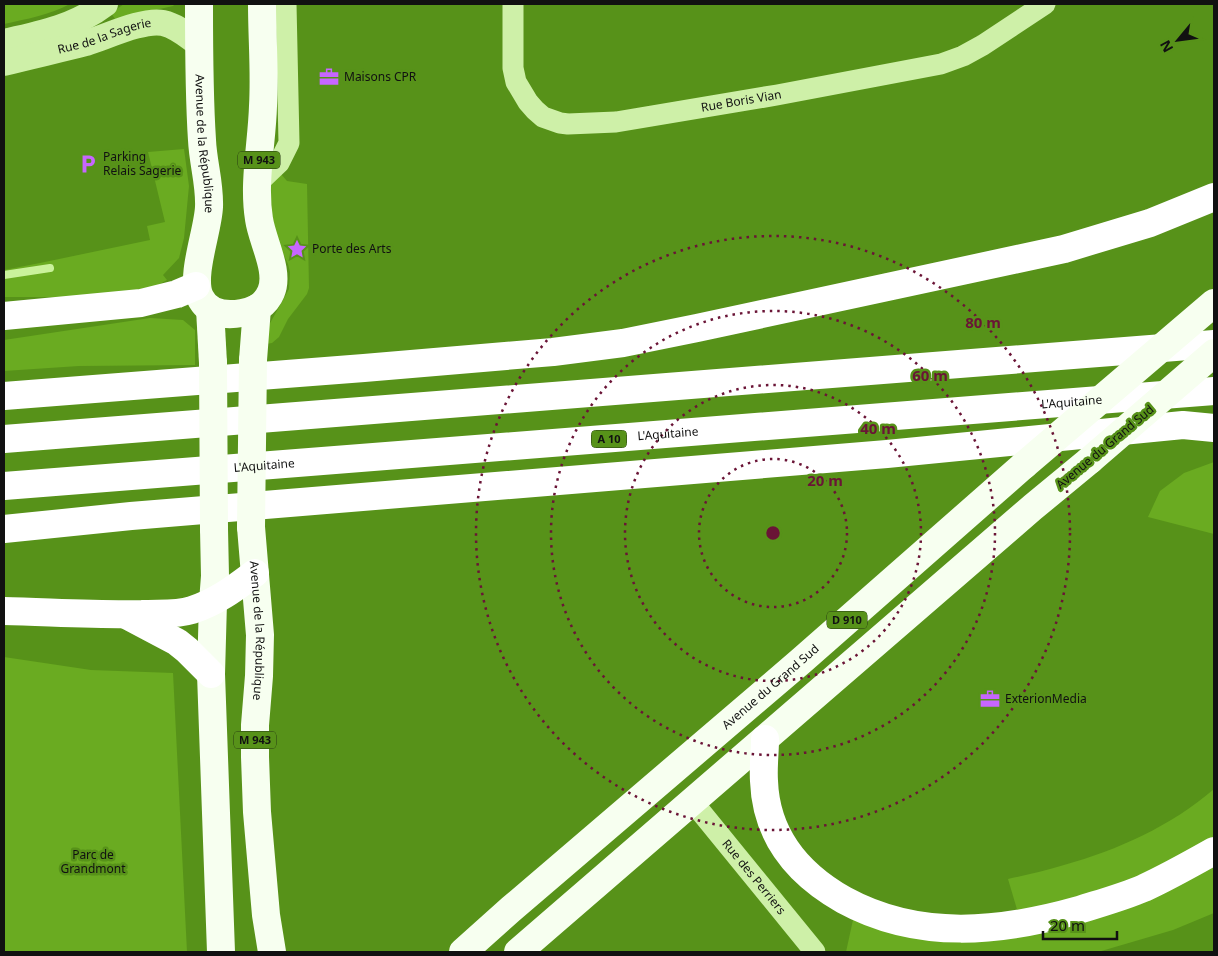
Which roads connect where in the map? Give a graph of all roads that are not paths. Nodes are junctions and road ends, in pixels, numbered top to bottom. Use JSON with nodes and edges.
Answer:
{"nodes":[{"id":1,"x":105,"y":4,"type":"edge"},
{"id":2,"x":199,"y":4,"type":"edge"},
{"id":3,"x":262,"y":4,"type":"edge"},
{"id":4,"x":286,"y":4,"type":"edge"},
{"id":5,"x":513,"y":4,"type":"edge"},
{"id":6,"x":1045,"y":4,"type":"edge"},
{"id":7,"x":4,"y":42,"type":"edge"},
{"id":8,"x":199,"y":44,"type":"junction"},
{"id":9,"x":4,"y":63,"type":"edge"},
{"id":10,"x":256,"y":184,"type":"junction"},
{"id":11,"x":1214,"y":197,"type":"edge"},
{"id":12,"x":196,"y":286,"type":"junction"},
{"id":13,"x":1214,"y":303,"type":"edge"},
{"id":14,"x":258,"y":308,"type":"junction"},
{"id":15,"x":210,"y":309,"type":"junction"},
{"id":16,"x":4,"y":316,"type":"edge"},
{"id":17,"x":1214,"y":344,"type":"edge"},
{"id":18,"x":1214,"y":353,"type":"edge"},
{"id":19,"x":1214,"y":391,"type":"edge"},
{"id":20,"x":4,"y":396,"type":"edge"},
{"id":21,"x":1214,"y":428,"type":"edge"},
{"id":22,"x":4,"y":439,"type":"edge"},
{"id":23,"x":4,"y":486,"type":"edge"},
{"id":24,"x":4,"y":529,"type":"edge"},
{"id":25,"x":255,"y":573,"type":"junction"},
{"id":26,"x":213,"y":602,"type":"junction"},
{"id":27,"x":4,"y":611,"type":"edge"},
{"id":28,"x":125,"y":614,"type":"junction"},
{"id":29,"x":211,"y":674,"type":"junction"},
{"id":30,"x":765,"y":739,"type":"junction"},
{"id":31,"x":692,"y":801,"type":"junction"},
{"id":32,"x":1214,"y":851,"type":"edge"},
{"id":33,"x":221,"y":952,"type":"edge"},
{"id":34,"x":272,"y":952,"type":"edge"},
{"id":35,"x":463,"y":952,"type":"edge"},
{"id":36,"x":518,"y":952,"type":"edge"},
{"id":37,"x":815,"y":952,"type":"edge"}],
"edges":[{"from":1,"to":7,"type":"street","name":"Rue de la Sagerie"},
{"from":2,"to":8,"type":"main road","name":"Avenue de la République"},
{"from":3,"to":10,"type":"main road","number":"M 943"},
{"from":4,"to":10,"type":"street"},
{"from":5,"to":6,"type":"street","name":"Rue Boris Vian"},
{"from":8,"to":9,"type":"street","name":"Rue de la Sagerie"},
{"from":8,"to":12,"type":"main road","name":"Avenue de la République"},
{"from":10,"to":14,"type":"main road","number":"M 943"},
{"from":11,"to":20,"type":"highway"},
{"from":12,"to":15,"type":"main road"},
{"from":12,"to":16,"type":"highway"},
{"from":13,"to":35,"type":"main road","name":"Avenue du Grand Sud","number":"D 910","bridge":true},
{"from":14,"to":15,"type":"main road"},
{"from":14,"to":25,"type":"main road","name":"Avenue de la République","number":"M 943","bridge":true},
{"from":15,"to":26,"type":"main road","bridge":true},
{"from":17,"to":22,"type":"highway"},
{"from":18,"to":30,"type":"main road","name":"Avenue du Grand Sud","number":"D 910","bridge":true},
{"from":19,"to":23,"type":"highway","name":"L'Aquitaine","number":"A 10"},
{"from":21,"to":24,"type":"highway"},
{"from":25,"to":26,"type":"highway"},
{"from":25,"to":34,"type":"main road","name":"Avenue de la République","number":"M 943"},
{"from":26,"to":28,"type":"highway"},
{"from":26,"to":29,"type":"main road"},
{"from":27,"to":28,"type":"highway"},
{"from":28,"to":29,"type":"highway"},
{"from":29,"to":33,"type":"main road"},
{"from":30,"to":31,"type":"main road","name":"Avenue du Grand Sud","number":"D 910"},
{"from":30,"to":32,"type":"highway"},
{"from":31,"to":36,"type":"main road","name":"Avenue du Grand Sud","number":"D 910"},
{"from":31,"to":37,"type":"street","name":"Rue des Perriers"}]}
